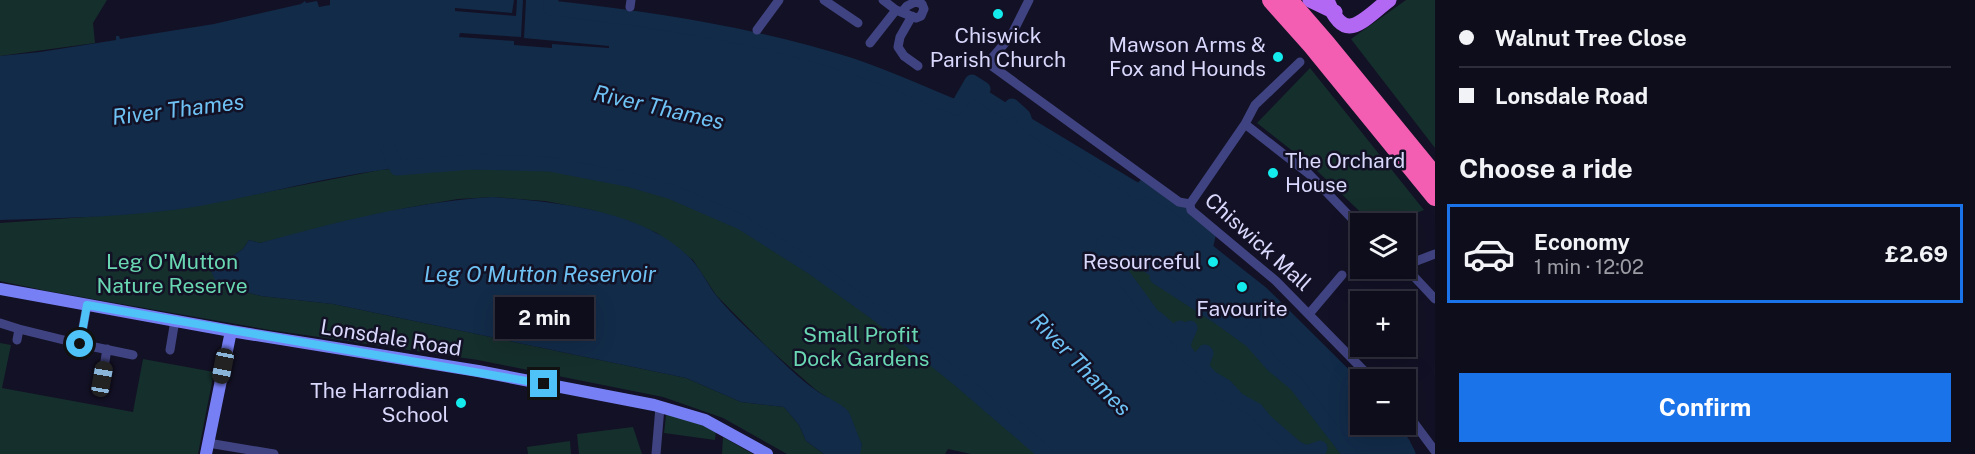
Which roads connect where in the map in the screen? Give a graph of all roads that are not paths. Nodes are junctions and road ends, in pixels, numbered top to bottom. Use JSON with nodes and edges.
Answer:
{"nodes":[{"id":1,"x":779,"y":0,"type":"edge"},
{"id":2,"x":824,"y":0,"type":"edge"},
{"id":3,"x":883,"y":0,"type":"edge"},
{"id":4,"x":1029,"y":0,"type":"edge"},
{"id":5,"x":1270,"y":0,"type":"edge"},
{"id":6,"x":1289,"y":0,"type":"edge"},
{"id":7,"x":1308,"y":0,"type":"edge"},
{"id":8,"x":1389,"y":0,"type":"edge"},
{"id":9,"x":1332,"y":6,"type":"edge"},
{"id":10,"x":899,"y":11,"type":"junction"},
{"id":11,"x":912,"y":16,"type":"junction"},
{"id":12,"x":858,"y":23,"type":"dead end"},
{"id":13,"x":757,"y":30,"type":"dead end"},
{"id":14,"x":870,"y":43,"type":"dead end"},
{"id":15,"x":1299,"y":62,"type":"dead end"},
{"id":16,"x":918,"y":66,"type":"dead end"},
{"id":17,"x":1245,"y":124,"type":"junction"},
{"id":18,"x":1435,"y":175,"type":"edge"},
{"id":19,"x":1435,"y":197,"type":"edge"},
{"id":20,"x":1190,"y":204,"type":"junction"},
{"id":21,"x":1350,"y":217,"type":"edge"},
{"id":22,"x":1435,"y":254,"type":"edge"},
{"id":23,"x":1416,"y":263,"type":"edge"},
{"id":24,"x":1342,"y":275,"type":"dead end"},
{"id":25,"x":1416,"y":278,"type":"edge"},
{"id":26,"x":0,"y":289,"type":"edge"},
{"id":27,"x":1435,"y":299,"type":"edge"},
{"id":28,"x":87,"y":305,"type":"junction"},
{"id":29,"x":1309,"y":314,"type":"junction"},
{"id":30,"x":175,"y":320,"type":"junction"},
{"id":31,"x":0,"y":323,"type":"edge"},
{"id":32,"x":19,"y":329,"type":"junction"},
{"id":33,"x":231,"y":331,"type":"junction"},
{"id":34,"x":17,"y":340,"type":"dead end"},
{"id":35,"x":80,"y":344,"type":"junction"},
{"id":36,"x":107,"y":349,"type":"junction"},
{"id":37,"x":170,"y":350,"type":"dead end"},
{"id":38,"x":133,"y":355,"type":"dead end"},
{"id":39,"x":1362,"y":369,"type":"edge"},
{"id":40,"x":102,"y":379,"type":"dead end"},
{"id":41,"x":660,"y":407,"type":"junction"},
{"id":42,"x":1416,"y":425,"type":"edge"},
{"id":43,"x":207,"y":449,"type":"edge"},
{"id":44,"x":1435,"y":451,"type":"edge"},
{"id":45,"x":274,"y":454,"type":"edge"},
{"id":46,"x":656,"y":454,"type":"edge"},
{"id":47,"x":767,"y":454,"type":"edge"}],
"edges":[{"from":1,"to":13,"type":"street"},
{"from":2,"to":12,"type":"street"},
{"from":3,"to":10,"type":"street"},
{"from":4,"to":20,"type":"street","name":"Chiswick Mall"},
{"from":5,"to":19,"type":"highway"},
{"from":6,"to":18,"type":"highway"},
{"from":7,"to":9,"type":"main road"},
{"from":7,"to":18,"type":"highway"},
{"from":8,"to":9,"type":"main road"},
{"from":10,"to":11,"type":"street"},
{"from":10,"to":11,"type":"street"},
{"from":10,"to":14,"type":"street"},
{"from":11,"to":16,"type":"street"},
{"from":15,"to":17,"type":"street"},
{"from":17,"to":20,"type":"street"},
{"from":17,"to":21,"type":"street"},
{"from":20,"to":29,"type":"street","name":"Chiswick Mall"},
{"from":22,"to":23,"type":"street"},
{"from":24,"to":29,"type":"street"},
{"from":25,"to":27,"type":"street"},
{"from":26,"to":28,"type":"main road","name":"Lonsdale Road"},
{"from":28,"to":30,"type":"main road","name":"Lonsdale Road"},
{"from":28,"to":35,"type":"street"},
{"from":29,"to":39,"type":"street","name":"Chiswick Mall"},
{"from":30,"to":33,"type":"main road","name":"Lonsdale Road"},
{"from":30,"to":37,"type":"street"},
{"from":31,"to":32,"type":"street"},
{"from":32,"to":34,"type":"street"},
{"from":32,"to":35,"type":"street"},
{"from":33,"to":41,"type":"main road","name":"Lonsdale Road"},
{"from":33,"to":43,"type":"main road"},
{"from":35,"to":36,"type":"street"},
{"from":36,"to":38,"type":"street"},
{"from":36,"to":40,"type":"street"},
{"from":41,"to":46,"type":"street"},
{"from":41,"to":47,"type":"main road","name":"Lonsdale Road"},
{"from":42,"to":44,"type":"street"},
{"from":43,"to":45,"type":"street"}]}
